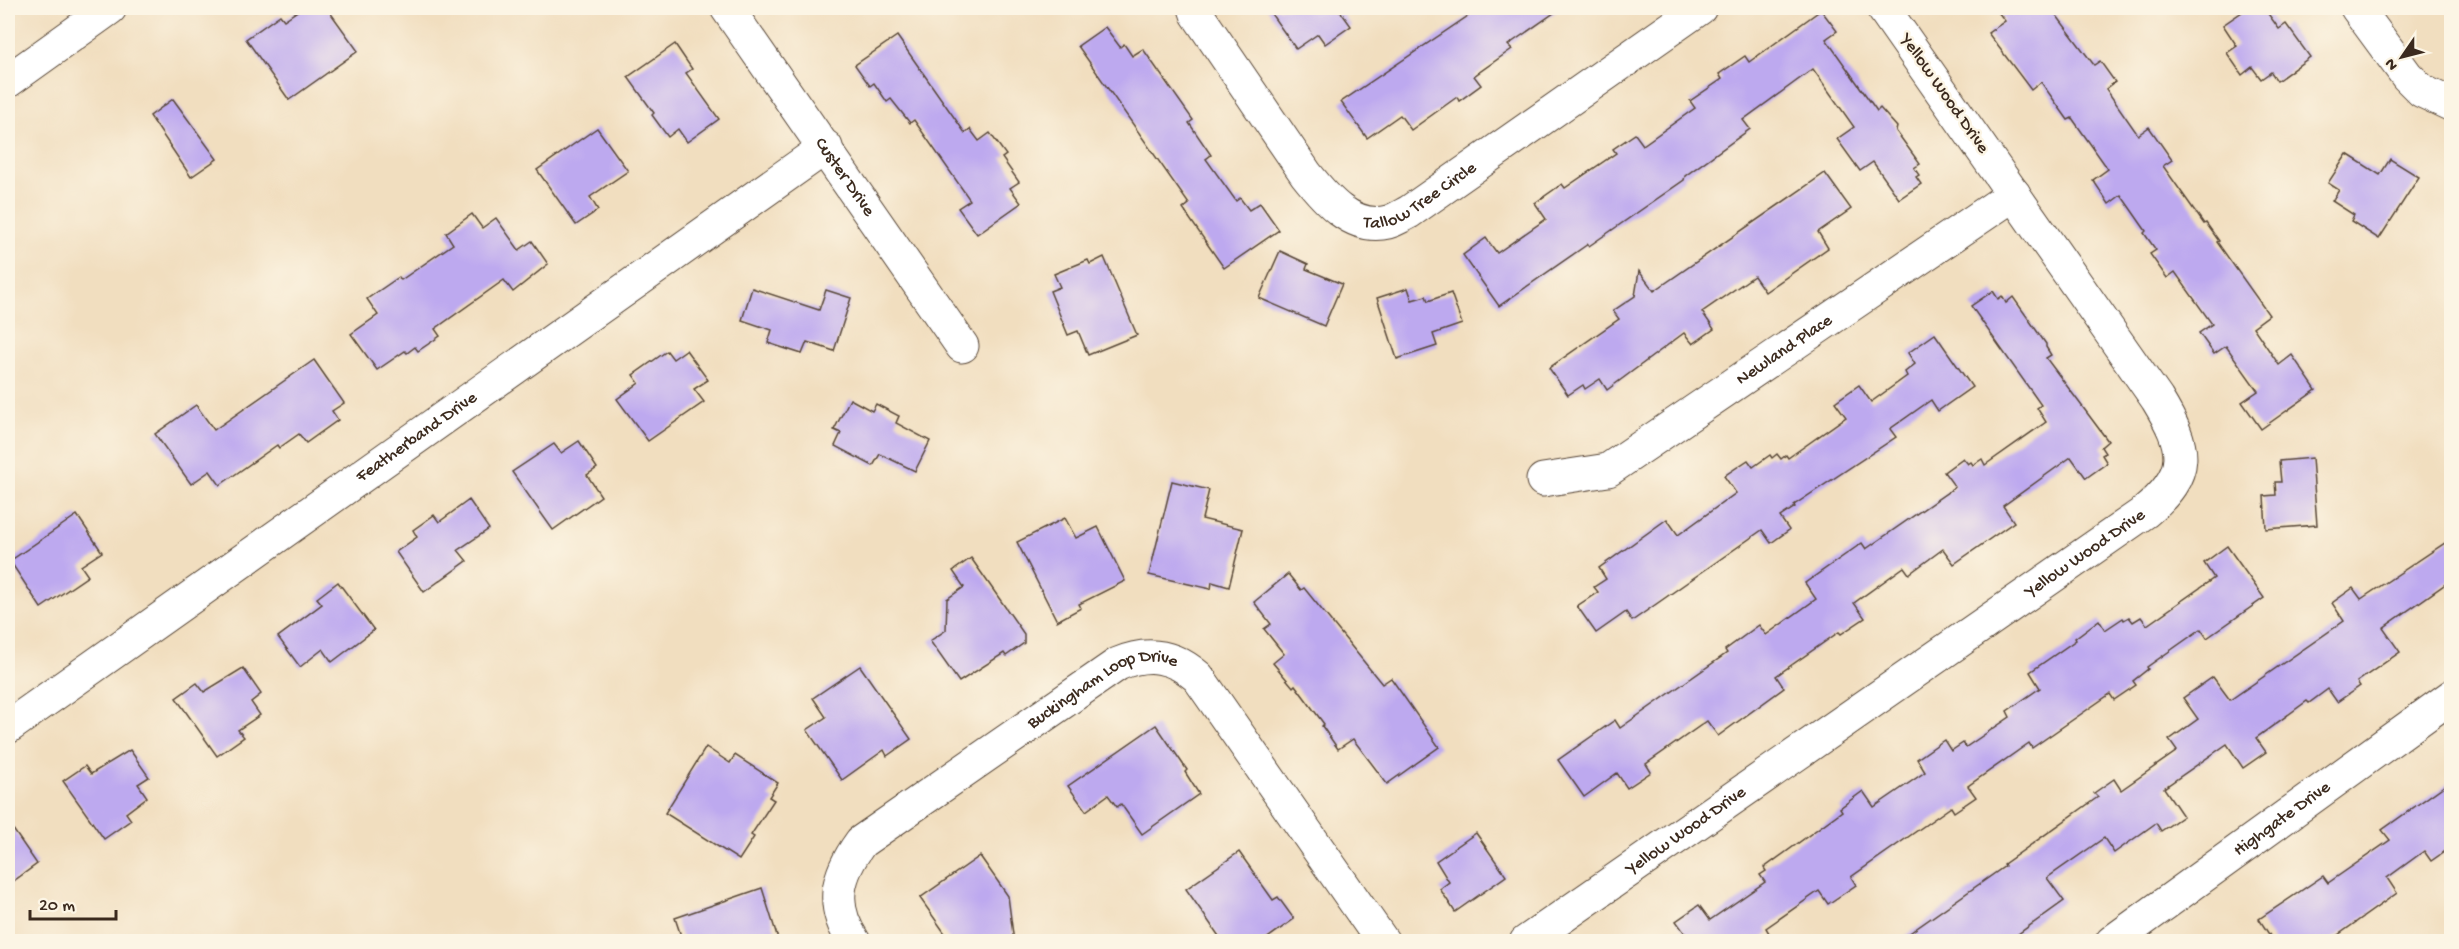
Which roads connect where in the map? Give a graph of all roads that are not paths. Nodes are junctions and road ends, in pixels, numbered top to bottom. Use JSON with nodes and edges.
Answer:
{"nodes":[{"id":1,"x":110,"y":8,"type":"edge"},
{"id":2,"x":727,"y":8,"type":"edge"},
{"id":3,"x":1195,"y":8,"type":"edge"},
{"id":4,"x":1700,"y":8,"type":"edge"},
{"id":5,"x":1883,"y":8,"type":"edge"},
{"id":6,"x":2357,"y":8,"type":"edge"},
{"id":7,"x":8,"y":81,"type":"edge"},
{"id":8,"x":2451,"y":105,"type":"edge"},
{"id":9,"x":826,"y":147,"type":"junction"},
{"id":10,"x":2014,"y":194,"type":"junction"},
{"id":11,"x":962,"y":346,"type":"dead end"},
{"id":12,"x":1543,"y":480,"type":"dead end"},
{"id":13,"x":2451,"y":696,"type":"edge"},
{"id":14,"x":8,"y":727,"type":"edge"},
{"id":15,"x":854,"y":942,"type":"edge"},
{"id":16,"x":1383,"y":942,"type":"edge"},
{"id":17,"x":1526,"y":942,"type":"edge"},
{"id":18,"x":2112,"y":942,"type":"edge"}],
"edges":[{"from":1,"to":7,"type":"street"},
{"from":2,"to":9,"type":"street","name":"Custer Drive"},
{"from":3,"to":4,"type":"street","name":"Tallow Tree Circle"},
{"from":5,"to":10,"type":"street","name":"Yellow Wood Drive"},
{"from":6,"to":8,"type":"street"},
{"from":9,"to":11,"type":"street","name":"Custer Drive"},
{"from":9,"to":14,"type":"street","name":"Featherband Drive"},
{"from":10,"to":12,"type":"street","name":"Newland Place"},
{"from":10,"to":17,"type":"street","name":"Yellow Wood Drive"},
{"from":13,"to":18,"type":"street","name":"Highgate Drive"},
{"from":15,"to":16,"type":"street","name":"Buckingham Loop Drive"}]}
